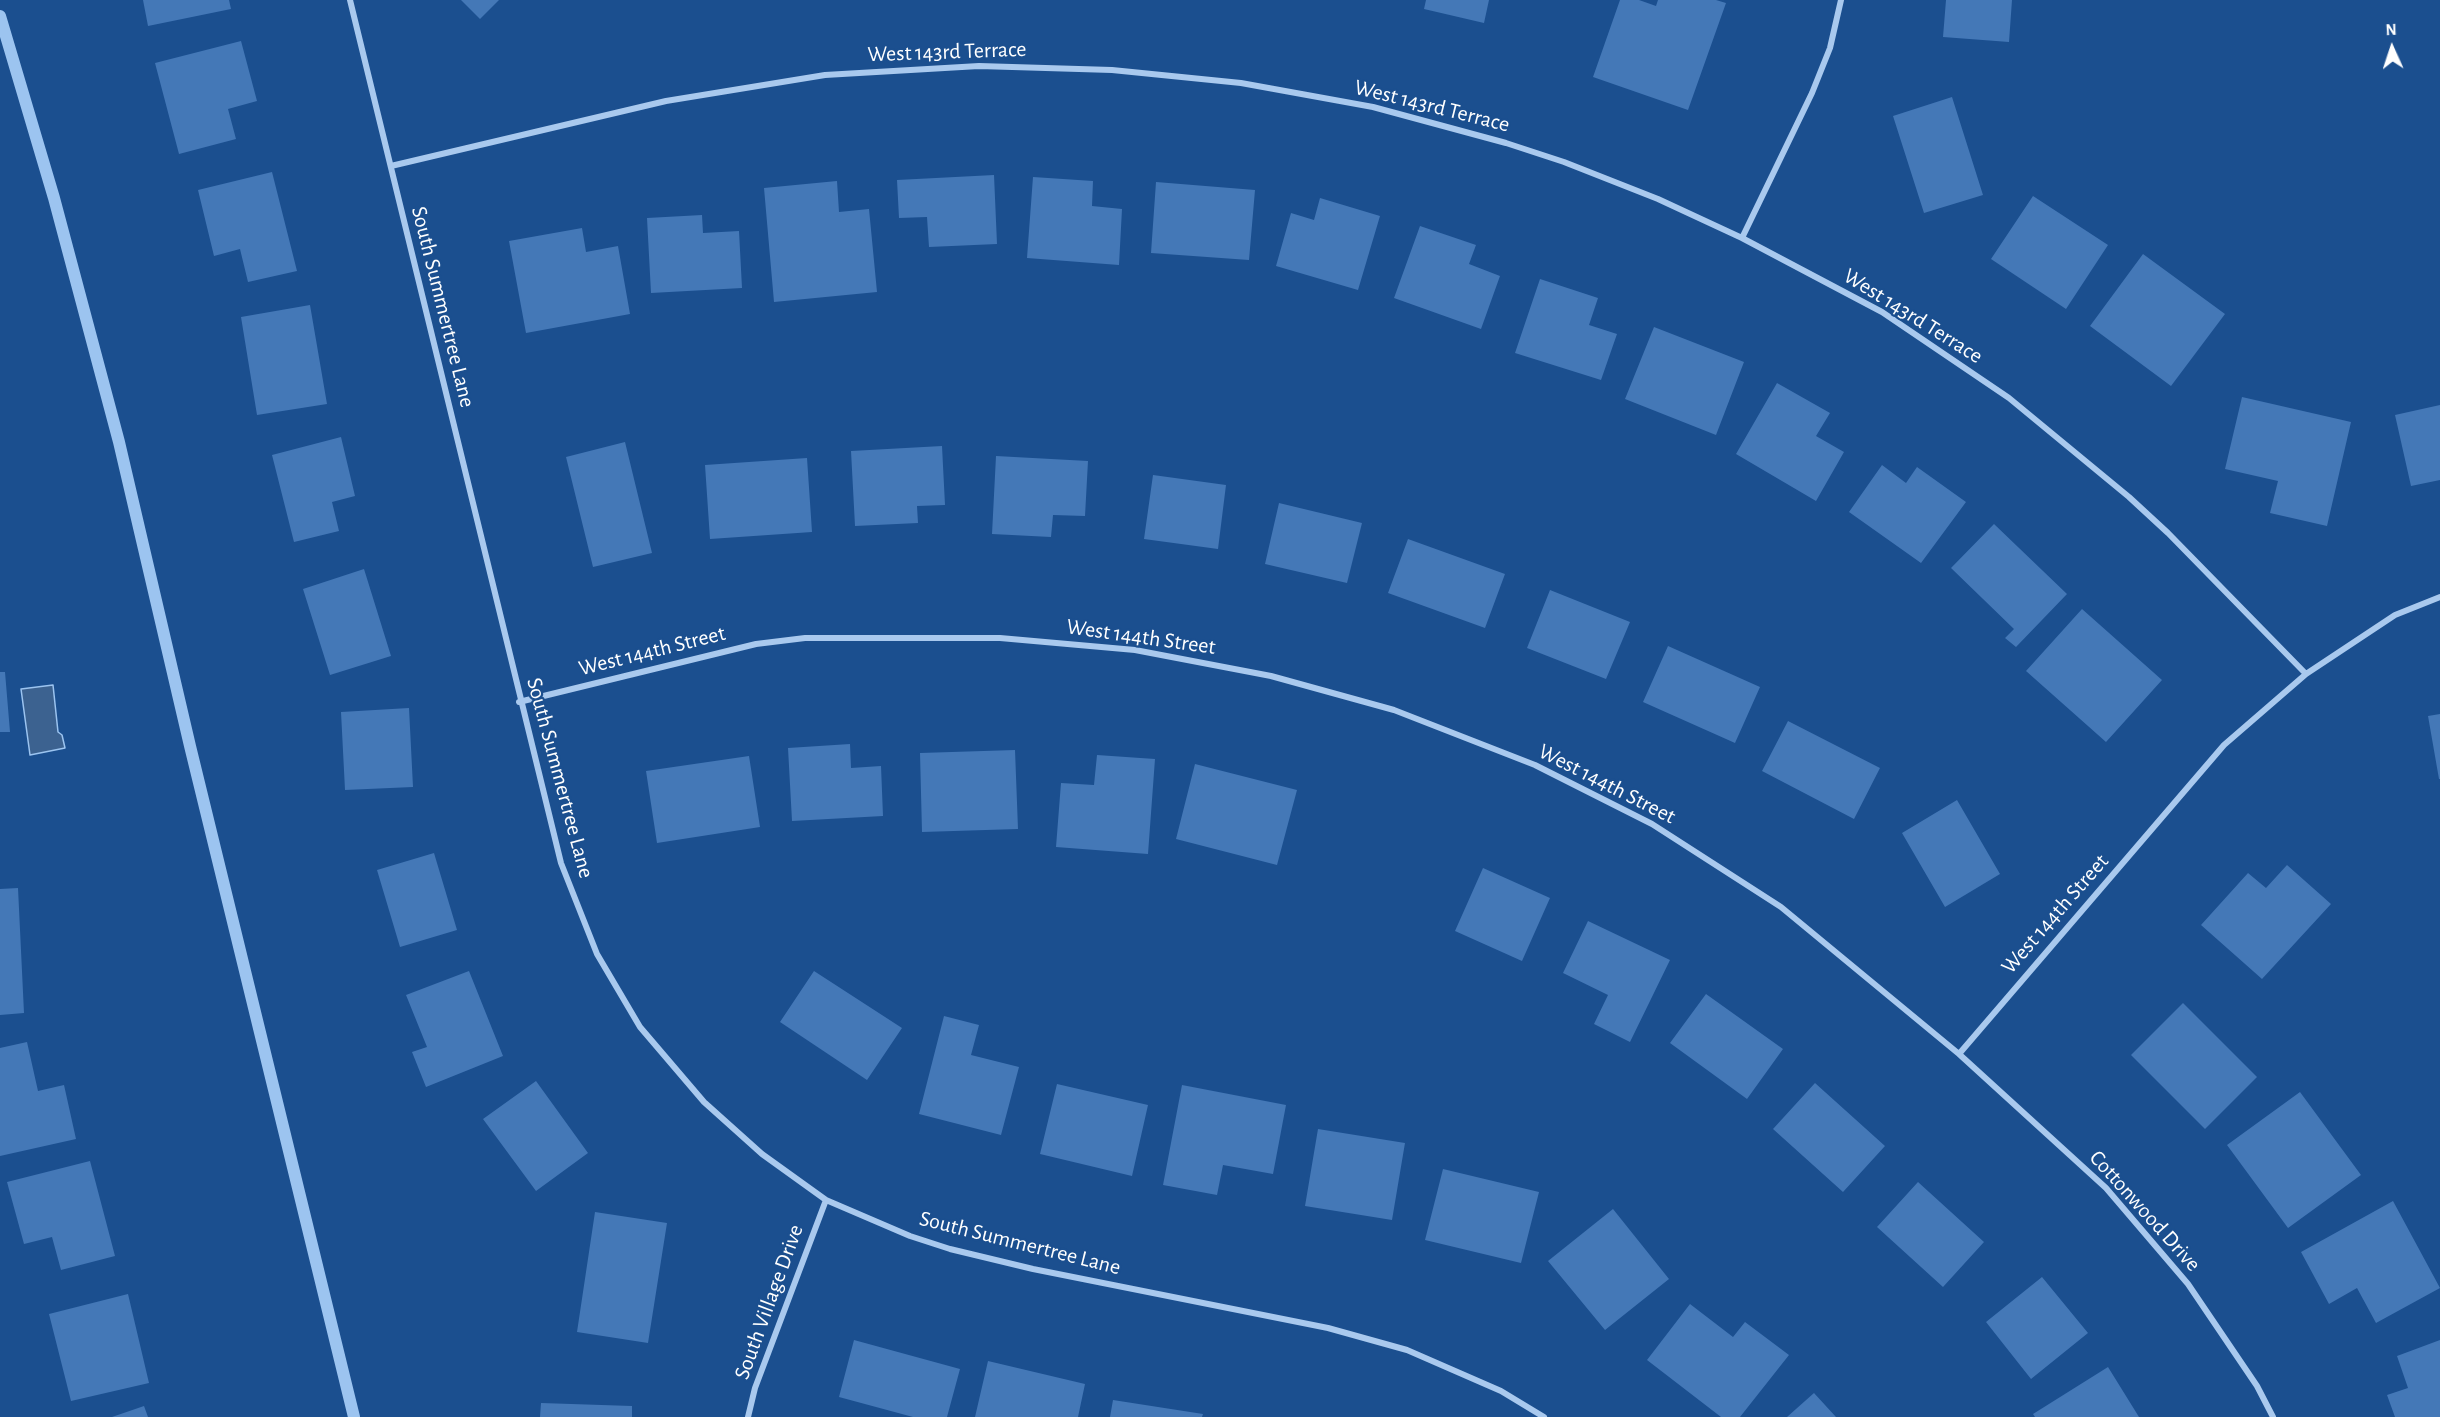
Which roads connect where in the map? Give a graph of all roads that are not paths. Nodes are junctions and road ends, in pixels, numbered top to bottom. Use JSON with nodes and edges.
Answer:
{"nodes":[{"id":1,"x":350,"y":0,"type":"edge"},
{"id":2,"x":1841,"y":0,"type":"edge"},
{"id":3,"x":391,"y":166,"type":"junction"},
{"id":4,"x":1742,"y":238,"type":"junction"},
{"id":5,"x":2440,"y":597,"type":"edge"},
{"id":6,"x":2306,"y":674,"type":"junction"},
{"id":7,"x":519,"y":702,"type":"junction"},
{"id":8,"x":1959,"y":1054,"type":"junction"},
{"id":9,"x":826,"y":1200,"type":"junction"},
{"id":10,"x":748,"y":1417,"type":"edge"},
{"id":11,"x":1544,"y":1417,"type":"edge"},
{"id":12,"x":2273,"y":1417,"type":"edge"}],
"edges":[{"from":1,"to":3,"type":"street","name":"South Summertree Lane"},
{"from":2,"to":4,"type":"street"},
{"from":3,"to":4,"type":"street","name":"West 143rd Terrace"},
{"from":3,"to":7,"type":"street","name":"South Summertree Lane"},
{"from":4,"to":6,"type":"street","name":"West 143rd Terrace"},
{"from":5,"to":6,"type":"street","name":"West 144th Street"},
{"from":6,"to":8,"type":"street","name":"West 144th Street"},
{"from":7,"to":8,"type":"street","name":"West 144th Street"},
{"from":7,"to":9,"type":"street","name":"South Summertree Lane"},
{"from":8,"to":12,"type":"street","name":"Cottonwood Drive"},
{"from":9,"to":10,"type":"street","name":"South Village Drive"},
{"from":9,"to":11,"type":"street","name":"South Summertree Lane"}]}
